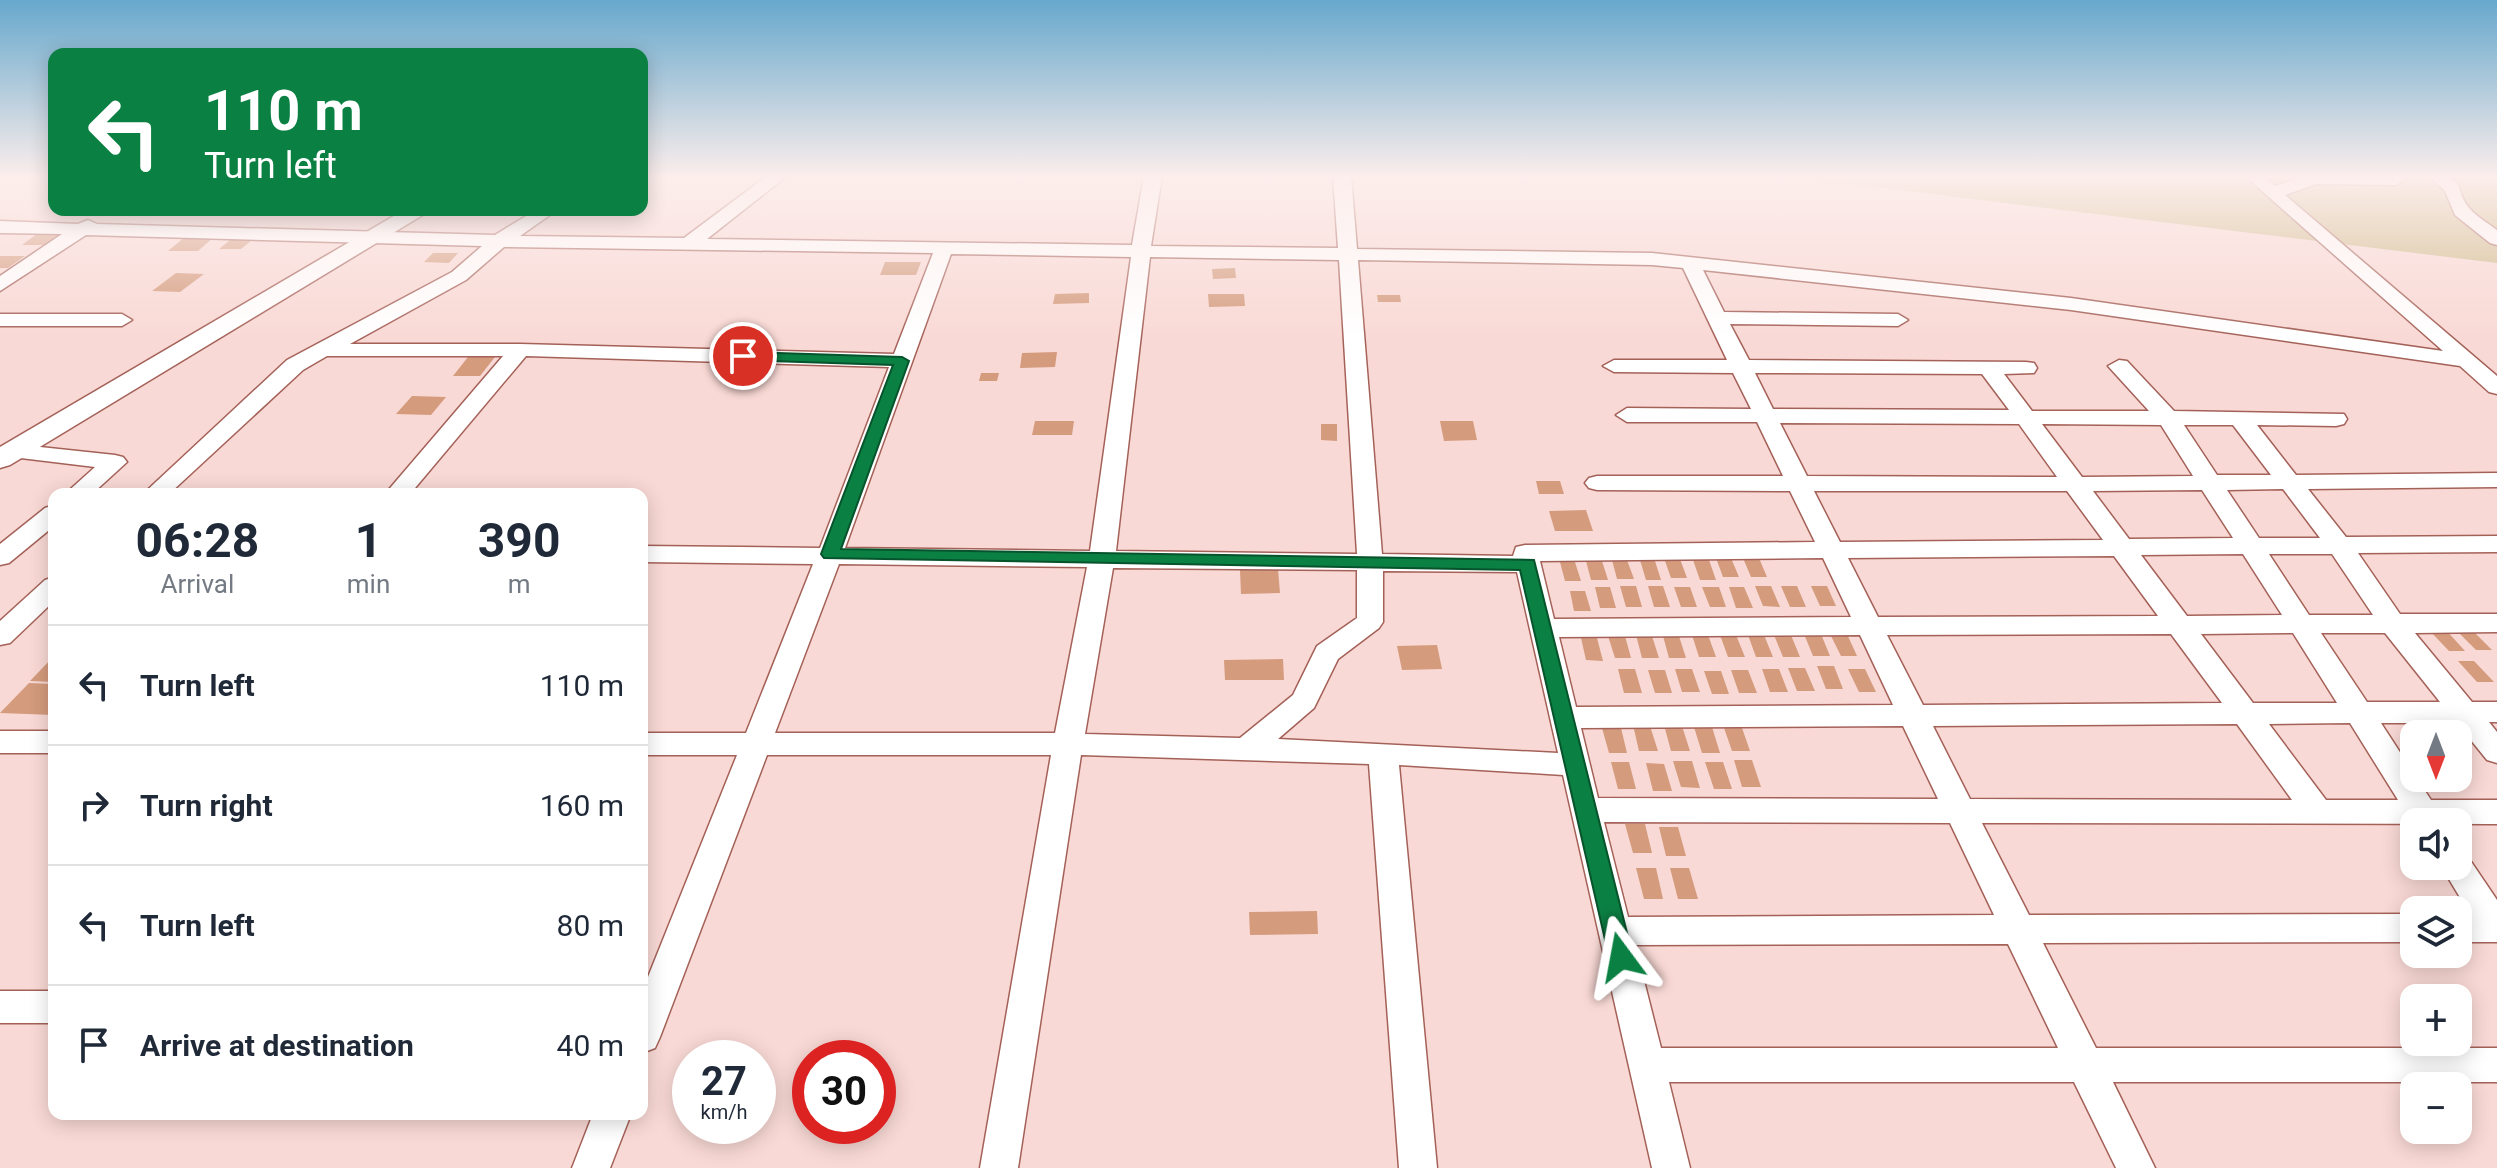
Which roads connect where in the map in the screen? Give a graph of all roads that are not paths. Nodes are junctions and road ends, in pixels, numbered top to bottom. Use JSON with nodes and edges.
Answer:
{"nodes":[{"id":1,"x":20,"y":231,"type":"edge"},
{"id":2,"x":80,"y":231,"type":"edge"},
{"id":3,"x":176,"y":231,"type":"edge"},
{"id":4,"x":385,"y":231,"type":"edge"},
{"id":5,"x":516,"y":231,"type":"edge"},
{"id":6,"x":706,"y":231,"type":"edge"},
{"id":7,"x":1144,"y":231,"type":"edge"},
{"id":8,"x":1345,"y":231,"type":"edge"},
{"id":9,"x":2316,"y":231,"type":"edge"},
{"id":10,"x":372,"y":238,"type":"junction"},
{"id":11,"x":499,"y":241,"type":"junction"},
{"id":12,"x":0,"y":244,"type":"edge"},
{"id":13,"x":688,"y":244,"type":"junction"},
{"id":14,"x":944,"y":248,"type":"junction"},
{"id":15,"x":1141,"y":249,"type":"junction"},
{"id":16,"x":1347,"y":256,"type":"junction"},
{"id":17,"x":1690,"y":263,"type":"junction"},
{"id":18,"x":0,"y":285,"type":"edge"},
{"id":19,"x":1718,"y":318,"type":"junction"},
{"id":20,"x":0,"y":320,"type":"edge"},
{"id":21,"x":122,"y":320,"type":"dead end"},
{"id":22,"x":1898,"y":320,"type":"dead end"},
{"id":23,"x":324,"y":350,"type":"junction"},
{"id":24,"x":520,"y":350,"type":"junction"},
{"id":25,"x":902,"y":361,"type":"junction"},
{"id":26,"x":2467,"y":361,"type":"junction"},
{"id":27,"x":1614,"y":366,"type":"dead end"},
{"id":28,"x":2119,"y":366,"type":"dead end"},
{"id":29,"x":1742,"y":367,"type":"junction"},
{"id":30,"x":1988,"y":367,"type":"junction"},
{"id":31,"x":2026,"y":368,"type":"dead end"},
{"id":32,"x":2497,"y":387,"type":"edge"},
{"id":33,"x":1627,"y":415,"type":"dead end"},
{"id":34,"x":1766,"y":418,"type":"junction"},
{"id":35,"x":2024,"y":418,"type":"junction"},
{"id":36,"x":2168,"y":418,"type":"junction"},
{"id":37,"x":2239,"y":418,"type":"junction"},
{"id":38,"x":2336,"y":419,"type":"dead end"},
{"id":39,"x":6,"y":455,"type":"edge"},
{"id":40,"x":2493,"y":478,"type":"edge"},
{"id":41,"x":2289,"y":482,"type":"junction"},
{"id":42,"x":1597,"y":483,"type":"dead end"},
{"id":43,"x":1799,"y":483,"type":"junction"},
{"id":44,"x":2210,"y":483,"type":"junction"},
{"id":45,"x":2073,"y":484,"type":"junction"},
{"id":46,"x":84,"y":488,"type":"edge"},
{"id":47,"x":162,"y":488,"type":"edge"},
{"id":48,"x":402,"y":488,"type":"edge"},
{"id":49,"x":48,"y":518,"type":"edge"},
{"id":50,"x":2497,"y":544,"type":"edge"},
{"id":51,"x":2339,"y":545,"type":"junction"},
{"id":52,"x":2250,"y":546,"type":"junction"},
{"id":53,"x":2120,"y":547,"type":"junction"},
{"id":54,"x":1831,"y":549,"type":"junction"},
{"id":55,"x":830,"y":554,"type":"junction"},
{"id":56,"x":0,"y":557,"type":"edge"},
{"id":57,"x":648,"y":557,"type":"edge"},
{"id":58,"x":1102,"y":558,"type":"junction"},
{"id":59,"x":1370,"y":562,"type":"junction"},
{"id":60,"x":1528,"y":564,"type":"junction"},
{"id":61,"x":48,"y":592,"type":"edge"},
{"id":62,"x":2392,"y":623,"type":"junction"},
{"id":63,"x":2497,"y":623,"type":"edge"},
{"id":64,"x":2301,"y":624,"type":"junction"},
{"id":65,"x":2178,"y":625,"type":"junction"},
{"id":66,"x":1869,"y":626,"type":"junction"},
{"id":67,"x":1543,"y":628,"type":"junction"},
{"id":68,"x":0,"y":636,"type":"edge"},
{"id":69,"x":2466,"y":712,"type":"junction"},
{"id":70,"x":2497,"y":712,"type":"edge"},
{"id":71,"x":2244,"y":713,"type":"junction"},
{"id":72,"x":2358,"y":713,"type":"junction"},
{"id":73,"x":1913,"y":715,"type":"junction"},
{"id":74,"x":1564,"y":718,"type":"junction"},
{"id":75,"x":0,"y":742,"type":"edge"},
{"id":76,"x":48,"y":742,"type":"edge"},
{"id":77,"x":648,"y":744,"type":"edge"},
{"id":78,"x":756,"y":744,"type":"junction"},
{"id":79,"x":1068,"y":744,"type":"junction"},
{"id":80,"x":1246,"y":749,"type":"junction"},
{"id":81,"x":2497,"y":752,"type":"edge"},
{"id":82,"x":1383,"y":753,"type":"junction"},
{"id":83,"x":1575,"y":765,"type":"junction"},
{"id":84,"x":2420,"y":808,"type":"edge"},
{"id":85,"x":1586,"y":810,"type":"junction"},
{"id":86,"x":1960,"y":811,"type":"junction"},
{"id":87,"x":2318,"y":812,"type":"junction"},
{"id":88,"x":2497,"y":812,"type":"edge"},
{"id":89,"x":2472,"y":814,"type":"edge"},
{"id":90,"x":2400,"y":816,"type":"edge"},
{"id":91,"x":2466,"y":880,"type":"edge"},
{"id":92,"x":2400,"y":928,"type":"edge"},
{"id":93,"x":2472,"y":928,"type":"edge"},
{"id":94,"x":2497,"y":928,"type":"edge"},
{"id":95,"x":2018,"y":929,"type":"junction"},
{"id":96,"x":1615,"y":931,"type":"junction"},
{"id":97,"x":0,"y":1007,"type":"edge"},
{"id":98,"x":48,"y":1007,"type":"edge"},
{"id":99,"x":648,"y":1012,"type":"edge"},
{"id":100,"x":1647,"y":1065,"type":"junction"},
{"id":101,"x":2085,"y":1065,"type":"junction"},
{"id":102,"x":2497,"y":1065,"type":"edge"},
{"id":103,"x":610,"y":1120,"type":"edge"},
{"id":104,"x":591,"y":1168,"type":"edge"},
{"id":105,"x":999,"y":1168,"type":"edge"},
{"id":106,"x":1418,"y":1168,"type":"edge"},
{"id":107,"x":1671,"y":1168,"type":"edge"},
{"id":108,"x":2136,"y":1168,"type":"edge"}],
"edges":[{"from":1,"to":12,"type":"street"},
{"from":2,"to":18,"type":"street"},
{"from":3,"to":10,"type":"street"},
{"from":4,"to":10,"type":"street"},
{"from":5,"to":11,"type":"street"},
{"from":6,"to":13,"type":"street"},
{"from":7,"to":15,"type":"street"},
{"from":8,"to":16,"type":"street"},
{"from":9,"to":26,"type":"street"},
{"from":10,"to":11,"type":"street"},
{"from":10,"to":39,"type":"street"},
{"from":11,"to":13,"type":"street"},
{"from":11,"to":23,"type":"street"},
{"from":13,"to":14,"type":"street"},
{"from":14,"to":15,"type":"street"},
{"from":14,"to":25,"type":"street"},
{"from":15,"to":16,"type":"street"},
{"from":15,"to":58,"type":"street"},
{"from":16,"to":17,"type":"street"},
{"from":16,"to":59,"type":"street"},
{"from":17,"to":19,"type":"street"},
{"from":17,"to":26,"type":"street"},
{"from":19,"to":22,"type":"street"},
{"from":19,"to":29,"type":"street"},
{"from":20,"to":21,"type":"street"},
{"from":23,"to":24,"type":"street"},
{"from":23,"to":47,"type":"street"},
{"from":24,"to":25,"type":"street"},
{"from":24,"to":48,"type":"street"},
{"from":25,"to":55,"type":"street"},
{"from":26,"to":32,"type":"street"},
{"from":27,"to":29,"type":"street"},
{"from":28,"to":36,"type":"street"},
{"from":29,"to":30,"type":"street"},
{"from":29,"to":34,"type":"street"},
{"from":30,"to":31,"type":"street"},
{"from":30,"to":35,"type":"street"},
{"from":33,"to":34,"type":"street"},
{"from":34,"to":35,"type":"street"},
{"from":34,"to":43,"type":"street"},
{"from":35,"to":36,"type":"street"},
{"from":35,"to":45,"type":"street"},
{"from":36,"to":37,"type":"street"},
{"from":36,"to":44,"type":"street"},
{"from":37,"to":38,"type":"street"},
{"from":37,"to":41,"type":"street"},
{"from":39,"to":46,"type":"street"},
{"from":40,"to":41,"type":"street"},
{"from":41,"to":44,"type":"street"},
{"from":41,"to":51,"type":"street"},
{"from":42,"to":43,"type":"street"},
{"from":43,"to":45,"type":"street"},
{"from":43,"to":54,"type":"street"},
{"from":44,"to":45,"type":"street"},
{"from":44,"to":52,"type":"street"},
{"from":45,"to":53,"type":"street"},
{"from":49,"to":56,"type":"street"},
{"from":50,"to":51,"type":"street"},
{"from":51,"to":52,"type":"street"},
{"from":51,"to":62,"type":"street"},
{"from":52,"to":53,"type":"street"},
{"from":52,"to":64,"type":"street"},
{"from":53,"to":54,"type":"street"},
{"from":53,"to":65,"type":"street"},
{"from":54,"to":60,"type":"street"},
{"from":54,"to":66,"type":"street"},
{"from":55,"to":57,"type":"street"},
{"from":55,"to":58,"type":"street"},
{"from":55,"to":78,"type":"street"},
{"from":58,"to":59,"type":"street"},
{"from":58,"to":79,"type":"street"},
{"from":59,"to":60,"type":"street"},
{"from":59,"to":80,"type":"street"},
{"from":60,"to":67,"type":"street"},
{"from":61,"to":68,"type":"street"},
{"from":62,"to":63,"type":"street"},
{"from":62,"to":64,"type":"street"},
{"from":62,"to":69,"type":"street"},
{"from":64,"to":65,"type":"street"},
{"from":64,"to":72,"type":"street"},
{"from":65,"to":66,"type":"street"},
{"from":65,"to":71,"type":"street"},
{"from":66,"to":67,"type":"street"},
{"from":66,"to":73,"type":"street"},
{"from":67,"to":74,"type":"street"},
{"from":69,"to":70,"type":"street"},
{"from":69,"to":72,"type":"street"},
{"from":69,"to":81,"type":"street"},
{"from":71,"to":72,"type":"street"},
{"from":71,"to":73,"type":"street"},
{"from":71,"to":87,"type":"street"},
{"from":72,"to":84,"type":"street"},
{"from":73,"to":74,"type":"street"},
{"from":73,"to":86,"type":"street"},
{"from":74,"to":83,"type":"street"},
{"from":75,"to":76,"type":"street"},
{"from":77,"to":78,"type":"street"},
{"from":78,"to":79,"type":"street"},
{"from":78,"to":99,"type":"street"},
{"from":79,"to":80,"type":"street"},
{"from":79,"to":105,"type":"street"},
{"from":80,"to":82,"type":"street"},
{"from":82,"to":83,"type":"street"},
{"from":82,"to":106,"type":"street"},
{"from":83,"to":85,"type":"street"},
{"from":85,"to":86,"type":"street"},
{"from":85,"to":96,"type":"street"},
{"from":86,"to":87,"type":"street"},
{"from":86,"to":95,"type":"street"},
{"from":87,"to":90,"type":"street"},
{"from":88,"to":89,"type":"street"},
{"from":91,"to":94,"type":"street"},
{"from":92,"to":95,"type":"street"},
{"from":93,"to":94,"type":"street"},
{"from":95,"to":96,"type":"street"},
{"from":95,"to":101,"type":"street"},
{"from":96,"to":100,"type":"street"},
{"from":97,"to":98,"type":"street"},
{"from":100,"to":101,"type":"street"},
{"from":100,"to":107,"type":"street"},
{"from":101,"to":102,"type":"street"},
{"from":101,"to":108,"type":"street"},
{"from":103,"to":104,"type":"street"}]}
